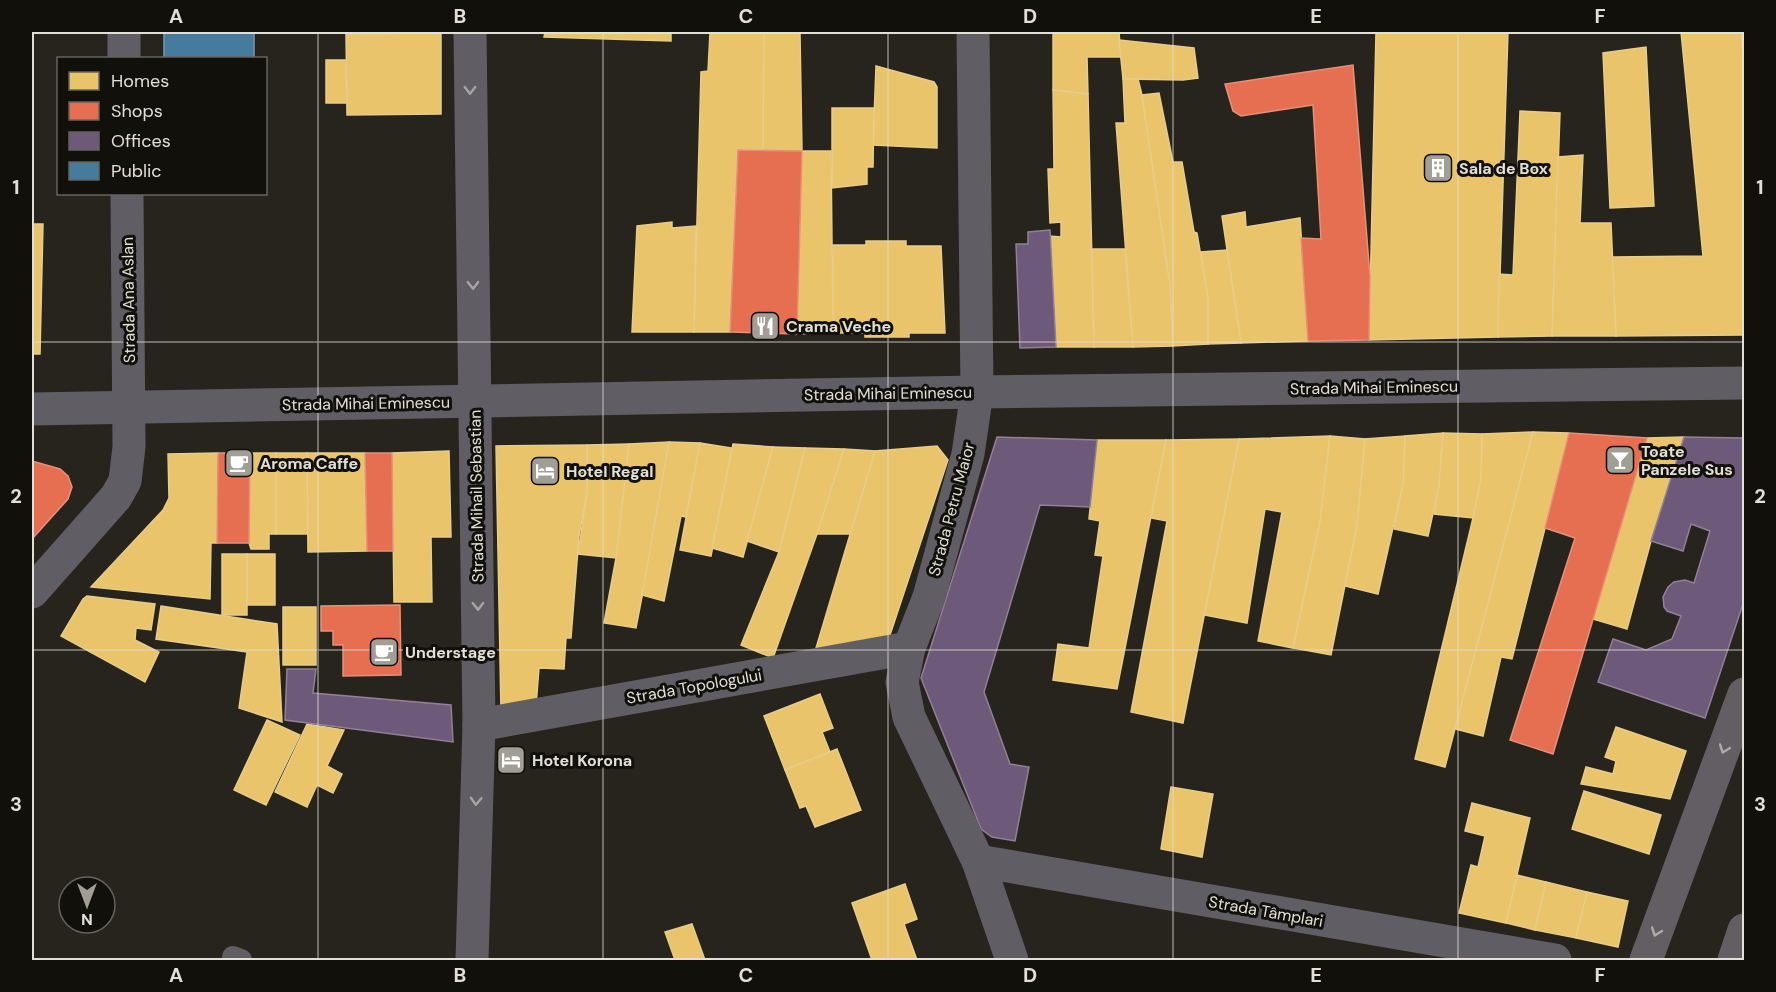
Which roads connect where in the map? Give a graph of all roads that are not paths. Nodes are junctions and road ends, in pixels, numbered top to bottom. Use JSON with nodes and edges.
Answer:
{"nodes":[{"id":1,"x":124,"y":32,"type":"edge"},
{"id":2,"x":470,"y":32,"type":"edge"},
{"id":3,"x":973,"y":32,"type":"edge"},
{"id":4,"x":124,"y":57,"type":"edge"},
{"id":5,"x":127,"y":195,"type":"edge"},
{"id":6,"x":1744,"y":383,"type":"edge"},
{"id":7,"x":977,"y":392,"type":"junction"},
{"id":8,"x":476,"y":402,"type":"junction"},
{"id":9,"x":130,"y":407,"type":"junction"},
{"id":10,"x":32,"y":409,"type":"edge"},
{"id":11,"x":32,"y":592,"type":"edge"},
{"id":12,"x":909,"y":648,"type":"junction"},
{"id":13,"x":1744,"y":694,"type":"edge"},
{"id":14,"x":479,"y":725,"type":"junction"},
{"id":15,"x":978,"y":861,"type":"junction"},
{"id":16,"x":1744,"y":930,"type":"edge"},
{"id":17,"x":472,"y":960,"type":"edge"},
{"id":18,"x":1012,"y":960,"type":"edge"},
{"id":19,"x":1555,"y":960,"type":"edge"},
{"id":20,"x":1646,"y":960,"type":"edge"},
{"id":21,"x":1734,"y":960,"type":"edge"}],
"edges":[{"from":1,"to":4,"type":"street"},
{"from":2,"to":8,"type":"street","name":"Strada Mihail Sebastian","one_way":true},
{"from":3,"to":7,"type":"street","name":"Strada Petru Maior"},
{"from":5,"to":9,"type":"street","name":"Strada Ana Aslan"},
{"from":6,"to":7,"type":"street","name":"Strada Mihai Eminescu"},
{"from":7,"to":8,"type":"street","name":"Strada Mihai Eminescu"},
{"from":7,"to":12,"type":"street","name":"Strada Petru Maior"},
{"from":8,"to":9,"type":"street","name":"Strada Mihai Eminescu"},
{"from":8,"to":14,"type":"street","name":"Strada Mihail Sebastian","one_way":true},
{"from":9,"to":10,"type":"street","name":"Strada Mihai Eminescu"},
{"from":9,"to":11,"type":"street","name":"Strada Ana Aslan"},
{"from":12,"to":14,"type":"street","name":"Strada Topologului"},
{"from":12,"to":15,"type":"street","name":"Strada Petru Maior"},
{"from":13,"to":20,"type":"main road","one_way":true},
{"from":14,"to":17,"type":"street","name":"Strada Mihail Sebastian","one_way":true},
{"from":15,"to":18,"type":"street","name":"Strada Petru Maior"},
{"from":15,"to":19,"type":"street","name":"Strada Tâmplari"},
{"from":16,"to":21,"type":"main road"}]}
